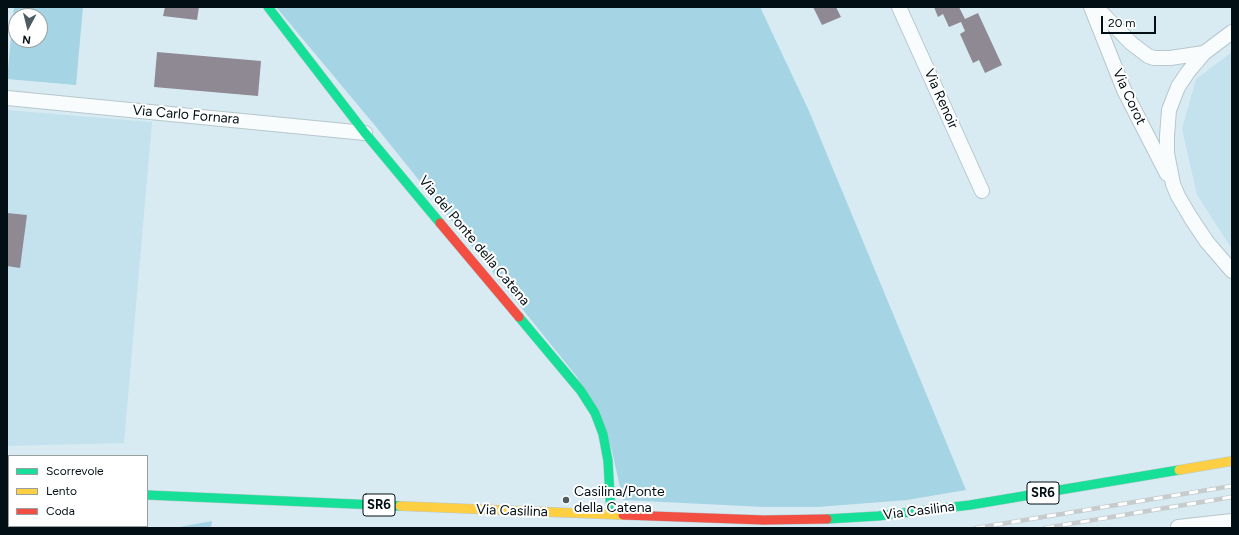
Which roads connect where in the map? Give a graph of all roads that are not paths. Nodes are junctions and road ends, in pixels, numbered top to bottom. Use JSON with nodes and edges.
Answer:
{"nodes":[{"id":1,"x":268,"y":7,"type":"edge"},
{"id":2,"x":899,"y":7,"type":"edge"},
{"id":3,"x":1091,"y":7,"type":"edge"},
{"id":4,"x":1096,"y":7,"type":"edge"},
{"id":5,"x":1232,"y":32,"type":"edge"},
{"id":6,"x":1204,"y":52,"type":"junction"},
{"id":7,"x":7,"y":98,"type":"edge"},
{"id":8,"x":365,"y":132,"type":"junction"},
{"id":9,"x":1173,"y":184,"type":"junction"},
{"id":10,"x":982,"y":191,"type":"dead end"},
{"id":11,"x":1232,"y":271,"type":"edge"},
{"id":12,"x":1232,"y":460,"type":"edge"},
{"id":13,"x":148,"y":495,"type":"edge"},
{"id":14,"x":611,"y":514,"type":"junction"},
{"id":15,"x":1232,"y":521,"type":"edge"},
{"id":16,"x":1178,"y":527,"type":"edge"}],
"edges":[{"from":1,"to":8,"type":"main road","name":"Via del Ponte della Catena"},
{"from":2,"to":10,"type":"street","name":"Via Renoir"},
{"from":3,"to":9,"type":"street","name":"Via Corot"},
{"from":4,"to":6,"type":"street"},
{"from":5,"to":6,"type":"street"},
{"from":6,"to":9,"type":"street"},
{"from":7,"to":8,"type":"street","name":"Via Carlo Fornara"},
{"from":8,"to":14,"type":"main road","name":"Via del Ponte della Catena"},
{"from":9,"to":11,"type":"street"},
{"from":12,"to":14,"type":"main road","name":"Via Casilina","number":"SR6"},
{"from":13,"to":14,"type":"main road","name":"Via Casilina","number":"SR6"},
{"from":15,"to":16,"type":"street"}]}
